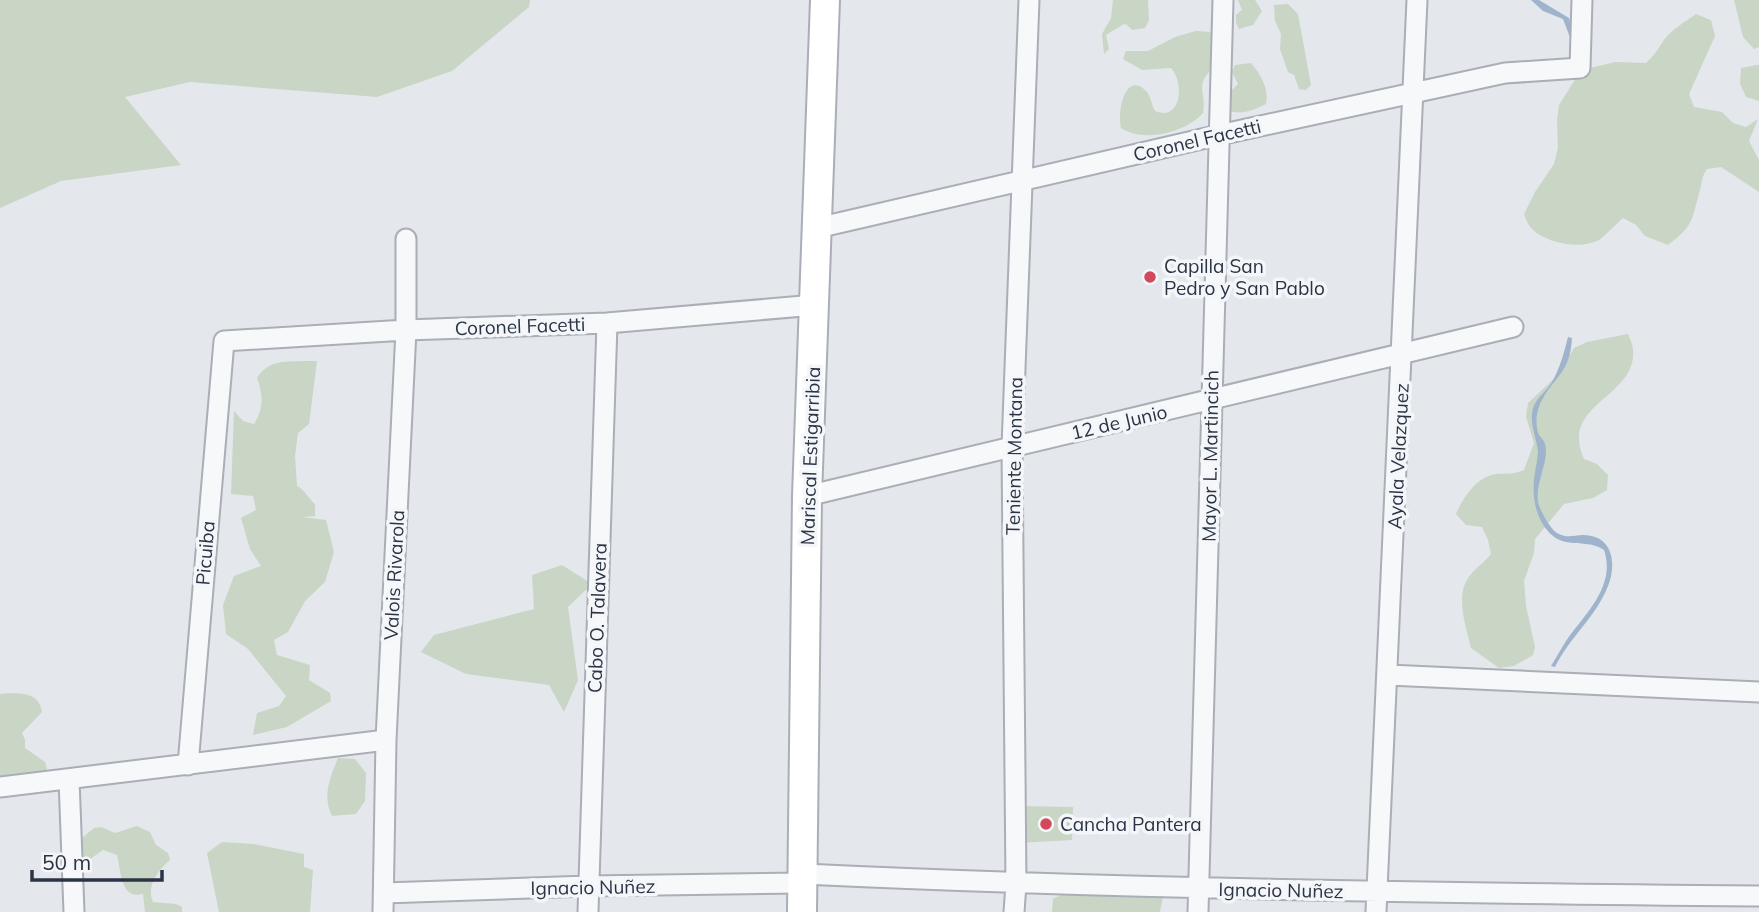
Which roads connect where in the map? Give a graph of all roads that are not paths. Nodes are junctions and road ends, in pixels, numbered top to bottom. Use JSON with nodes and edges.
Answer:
{"nodes":[{"id":1,"x":825,"y":0,"type":"edge"},
{"id":2,"x":1029,"y":0,"type":"edge"},
{"id":3,"x":1223,"y":0,"type":"edge"},
{"id":4,"x":1417,"y":0,"type":"edge"},
{"id":5,"x":1582,"y":0,"type":"edge"},
{"id":6,"x":1411,"y":94,"type":"junction"},
{"id":7,"x":1219,"y":135,"type":"junction"},
{"id":8,"x":1023,"y":180,"type":"junction"},
{"id":9,"x":817,"y":228,"type":"junction"},
{"id":10,"x":406,"y":239,"type":"dead end"},
{"id":11,"x":815,"y":305,"type":"junction"},
{"id":12,"x":607,"y":323,"type":"junction"},
{"id":13,"x":1513,"y":327,"type":"dead end"},
{"id":14,"x":406,"y":330,"type":"junction"},
{"id":15,"x":224,"y":341,"type":"joint"},
{"id":16,"x":1402,"y":354,"type":"junction"},
{"id":17,"x":1211,"y":400,"type":"junction"},
{"id":18,"x":1012,"y":447,"type":"junction"},
{"id":19,"x":807,"y":496,"type":"junction"},
{"id":20,"x":1388,"y":675,"type":"junction"},
{"id":21,"x":1759,"y":692,"type":"edge"},
{"id":22,"x":386,"y":740,"type":"junction"},
{"id":23,"x":188,"y":765,"type":"junction"},
{"id":24,"x":69,"y":779,"type":"junction"},
{"id":25,"x":0,"y":787,"type":"edge"},
{"id":26,"x":803,"y":879,"type":"junction"},
{"id":27,"x":1016,"y":884,"type":"junction"},
{"id":28,"x":588,"y":886,"type":"junction"},
{"id":29,"x":1199,"y":888,"type":"junction"},
{"id":30,"x":1759,"y":896,"type":"edge"},
{"id":31,"x":383,"y":902,"type":"edge"},
{"id":32,"x":1376,"y":902,"type":"edge"},
{"id":33,"x":74,"y":912,"type":"edge"},
{"id":34,"x":588,"y":912,"type":"edge"},
{"id":35,"x":802,"y":912,"type":"edge"},
{"id":36,"x":1014,"y":912,"type":"edge"},
{"id":37,"x":1198,"y":912,"type":"edge"}],
"edges":[{"from":1,"to":9,"type":"street","name":"Mariscal Estigarribia"},
{"from":2,"to":8,"type":"street","name":"Teniente Montana"},
{"from":3,"to":7,"type":"street","name":"Mayor L. Martincich"},
{"from":4,"to":6,"type":"street","name":"Ayala Velazquez"},
{"from":5,"to":6,"type":"street","name":"Coronel Facetti"},
{"from":6,"to":7,"type":"street","name":"Coronel Facetti"},
{"from":6,"to":16,"type":"street","name":"Ayala Velazquez"},
{"from":7,"to":8,"type":"street","name":"Coronel Facetti"},
{"from":7,"to":17,"type":"street","name":"Mayor L. Martincich"},
{"from":8,"to":9,"type":"street","name":"Coronel Facetti"},
{"from":8,"to":18,"type":"street","name":"Teniente Montana"},
{"from":9,"to":11,"type":"street","name":"Mariscal Estigarribia"},
{"from":10,"to":14,"type":"street","name":"Valois Rivarola"},
{"from":11,"to":12,"type":"street","name":"Coronel Facetti"},
{"from":11,"to":19,"type":"street","name":"Mariscal Estigarribia"},
{"from":12,"to":14,"type":"street","name":"Coronel Facetti"},
{"from":12,"to":28,"type":"street","name":"Cabo O. Talavera"},
{"from":13,"to":16,"type":"street","name":"12 de Junio"},
{"from":14,"to":15,"type":"street","name":"Coronel Facetti"},
{"from":14,"to":22,"type":"street","name":"Valois Rivarola"},
{"from":15,"to":23,"type":"street","name":"Picuiba"},
{"from":16,"to":17,"type":"street","name":"12 de Junio"},
{"from":16,"to":20,"type":"street","name":"Ayala Velazquez"},
{"from":17,"to":18,"type":"street","name":"12 de Junio"},
{"from":17,"to":29,"type":"street","name":"Mayor L. Martincich"},
{"from":18,"to":19,"type":"street","name":"12 de Junio"},
{"from":18,"to":27,"type":"street","name":"Teniente Montana"},
{"from":19,"to":26,"type":"street","name":"Mariscal Estigarribia"},
{"from":20,"to":21,"type":"street"},
{"from":20,"to":32,"type":"street","name":"Ayala Velazquez"},
{"from":22,"to":23,"type":"street"},
{"from":22,"to":31,"type":"street","name":"Valois Rivarola"},
{"from":23,"to":24,"type":"street"},
{"from":24,"to":25,"type":"street"},
{"from":24,"to":33,"type":"street"},
{"from":26,"to":27,"type":"street","name":"Ignacio Nuñez"},
{"from":26,"to":28,"type":"street","name":"Ignacio Nuñez"},
{"from":26,"to":35,"type":"street","name":"Mariscal Estigarribia"},
{"from":27,"to":29,"type":"street","name":"Ignacio Nuñez"},
{"from":27,"to":36,"type":"street","name":"Teniente Montana"},
{"from":28,"to":31,"type":"street","name":"Ignacio Nuñez"},
{"from":28,"to":34,"type":"street","name":"Cabo O. Talavera"},
{"from":29,"to":32,"type":"street","name":"Ignacio Nuñez"},
{"from":29,"to":37,"type":"street","name":"Mayor L. Martincich"},
{"from":30,"to":32,"type":"street","name":"Ignacio Nuñez"}]}
